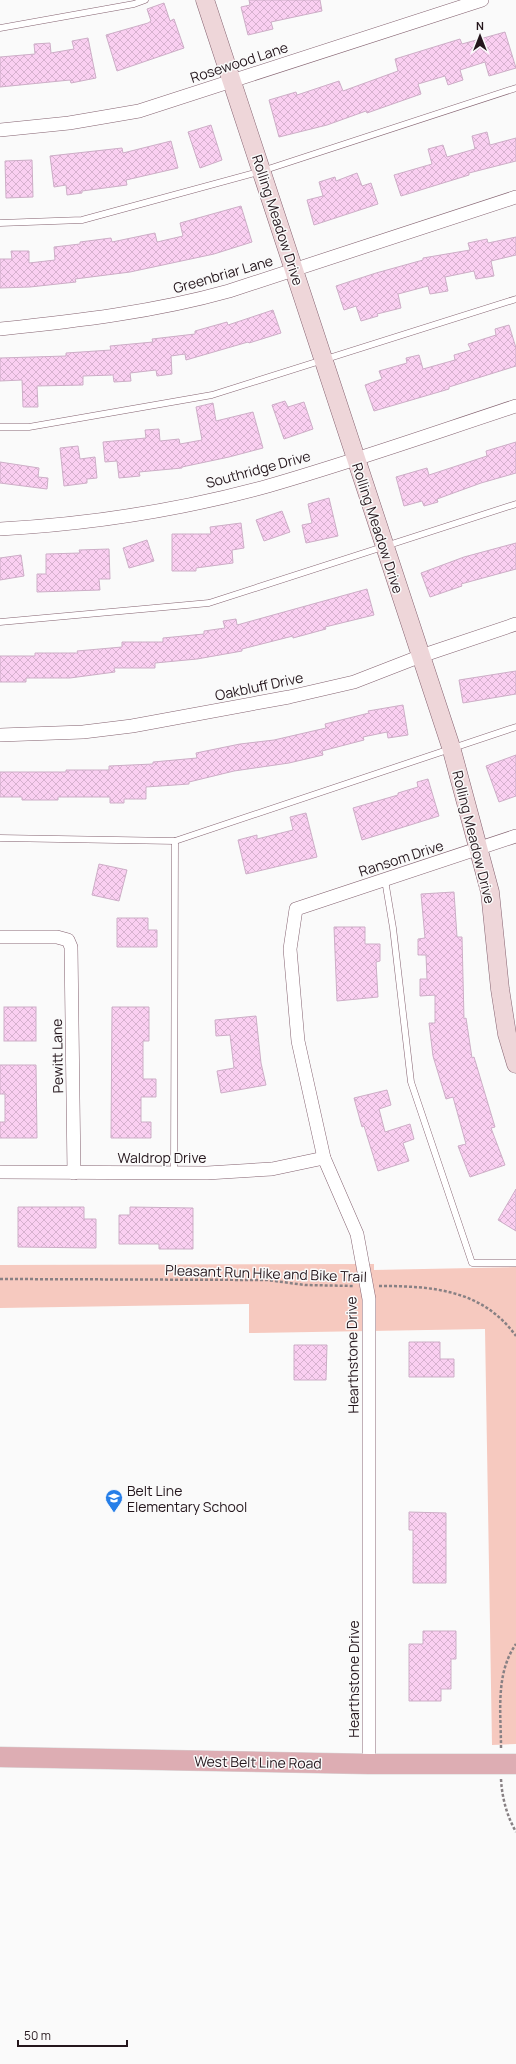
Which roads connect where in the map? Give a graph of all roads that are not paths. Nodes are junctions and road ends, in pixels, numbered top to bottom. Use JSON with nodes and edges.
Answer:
{"nodes":[{"id":1,"x":145,"y":0,"type":"edge"},
{"id":2,"x":205,"y":0,"type":"edge"},
{"id":3,"x":482,"y":0,"type":"edge"},
{"id":4,"x":0,"y":28,"type":"edge"},
{"id":5,"x":233,"y":81,"type":"junction"},
{"id":6,"x":516,"y":88,"type":"edge"},
{"id":7,"x":0,"y":130,"type":"edge"},
{"id":8,"x":262,"y":171,"type":"junction"},
{"id":9,"x":516,"y":197,"type":"edge"},
{"id":10,"x":0,"y":223,"type":"edge"},
{"id":11,"x":294,"y":270,"type":"junction"},
{"id":12,"x":516,"y":299,"type":"edge"},
{"id":13,"x":0,"y":329,"type":"edge"},
{"id":14,"x":323,"y":359,"type":"junction"},
{"id":15,"x":516,"y":406,"type":"edge"},
{"id":16,"x":0,"y":428,"type":"edge"},
{"id":17,"x":355,"y":458,"type":"junction"},
{"id":18,"x":516,"y":504,"type":"edge"},
{"id":19,"x":0,"y":529,"type":"edge"},
{"id":20,"x":384,"y":547,"type":"junction"},
{"id":21,"x":0,"y":622,"type":"edge"},
{"id":22,"x":516,"y":624,"type":"edge"},
{"id":23,"x":421,"y":656,"type":"junction"},
{"id":24,"x":516,"y":727,"type":"edge"},
{"id":25,"x":0,"y":735,"type":"edge"},
{"id":26,"x":451,"y":747,"type":"junction"},
{"id":27,"x":516,"y":836,"type":"edge"},
{"id":28,"x":0,"y":838,"type":"edge"},
{"id":29,"x":175,"y":841,"type":"junction"},
{"id":30,"x":479,"y":849,"type":"junction"},
{"id":31,"x":385,"y":880,"type":"junction"},
{"id":32,"x":296,"y":909,"type":"joint"},
{"id":33,"x":0,"y":938,"type":"edge"},
{"id":34,"x":516,"y":1064,"type":"edge"},
{"id":35,"x":324,"y":1158,"type":"junction"},
{"id":36,"x":0,"y":1172,"type":"edge"},
{"id":37,"x":74,"y":1173,"type":"junction"},
{"id":38,"x":174,"y":1173,"type":"junction"},
{"id":39,"x":516,"y":1263,"type":"edge"},
{"id":40,"x":0,"y":1757,"type":"edge"},
{"id":41,"x":369,"y":1764,"type":"junction"},
{"id":42,"x":509,"y":1764,"type":"edge"}],
"edges":[{"from":1,"to":4,"type":"lane"},
{"from":2,"to":5,"type":"street","name":"Rolling Meadow Drive"},
{"from":3,"to":5,"type":"street","name":"Rosewood Lane"},
{"from":5,"to":7,"type":"street","name":"Rosewood Lane"},
{"from":5,"to":8,"type":"street","name":"Rolling Meadow Drive"},
{"from":6,"to":8,"type":"lane"},
{"from":8,"to":10,"type":"lane"},
{"from":8,"to":11,"type":"street","name":"Rolling Meadow Drive"},
{"from":9,"to":11,"type":"street","name":"Greenbriar Lane"},
{"from":11,"to":13,"type":"street","name":"Greenbriar Lane"},
{"from":11,"to":14,"type":"street","name":"Rolling Meadow Drive"},
{"from":12,"to":14,"type":"lane"},
{"from":14,"to":16,"type":"lane"},
{"from":14,"to":17,"type":"street","name":"Rolling Meadow Drive"},
{"from":15,"to":17,"type":"street","name":"Southridge Drive"},
{"from":17,"to":19,"type":"street","name":"Southridge Drive"},
{"from":17,"to":20,"type":"street","name":"Rolling Meadow Drive"},
{"from":18,"to":20,"type":"lane"},
{"from":20,"to":21,"type":"lane"},
{"from":20,"to":23,"type":"street","name":"Rolling Meadow Drive"},
{"from":22,"to":23,"type":"street","name":"Oakbluff Drive"},
{"from":23,"to":25,"type":"street","name":"Oakbluff Drive"},
{"from":23,"to":26,"type":"street","name":"Rolling Meadow Drive"},
{"from":24,"to":26,"type":"lane"},
{"from":26,"to":29,"type":"lane"},
{"from":26,"to":30,"type":"street","name":"Rolling Meadow Drive"},
{"from":27,"to":30,"type":"street","name":"Ransom Drive"},
{"from":28,"to":29,"type":"lane"},
{"from":29,"to":38,"type":"lane"},
{"from":30,"to":31,"type":"street","name":"Ransom Drive"},
{"from":30,"to":34,"type":"street","name":"Rolling Meadow Drive"},
{"from":31,"to":32,"type":"street","name":"Ransom Drive"},
{"from":31,"to":39,"type":"lane"},
{"from":32,"to":35,"type":"street","name":"Hearthstone Drive"},
{"from":33,"to":37,"type":"street","name":"Pewitt Lane"},
{"from":35,"to":38,"type":"street","name":"Waldrop Drive"},
{"from":35,"to":41,"type":"street","name":"Hearthstone Drive"},
{"from":36,"to":37,"type":"street","name":"Waldrop Drive"},
{"from":37,"to":38,"type":"street","name":"Waldrop Drive"},
{"from":40,"to":41,"type":"main road","name":"West Belt Line Road"},
{"from":41,"to":42,"type":"main road","name":"West Belt Line Road"}]}
